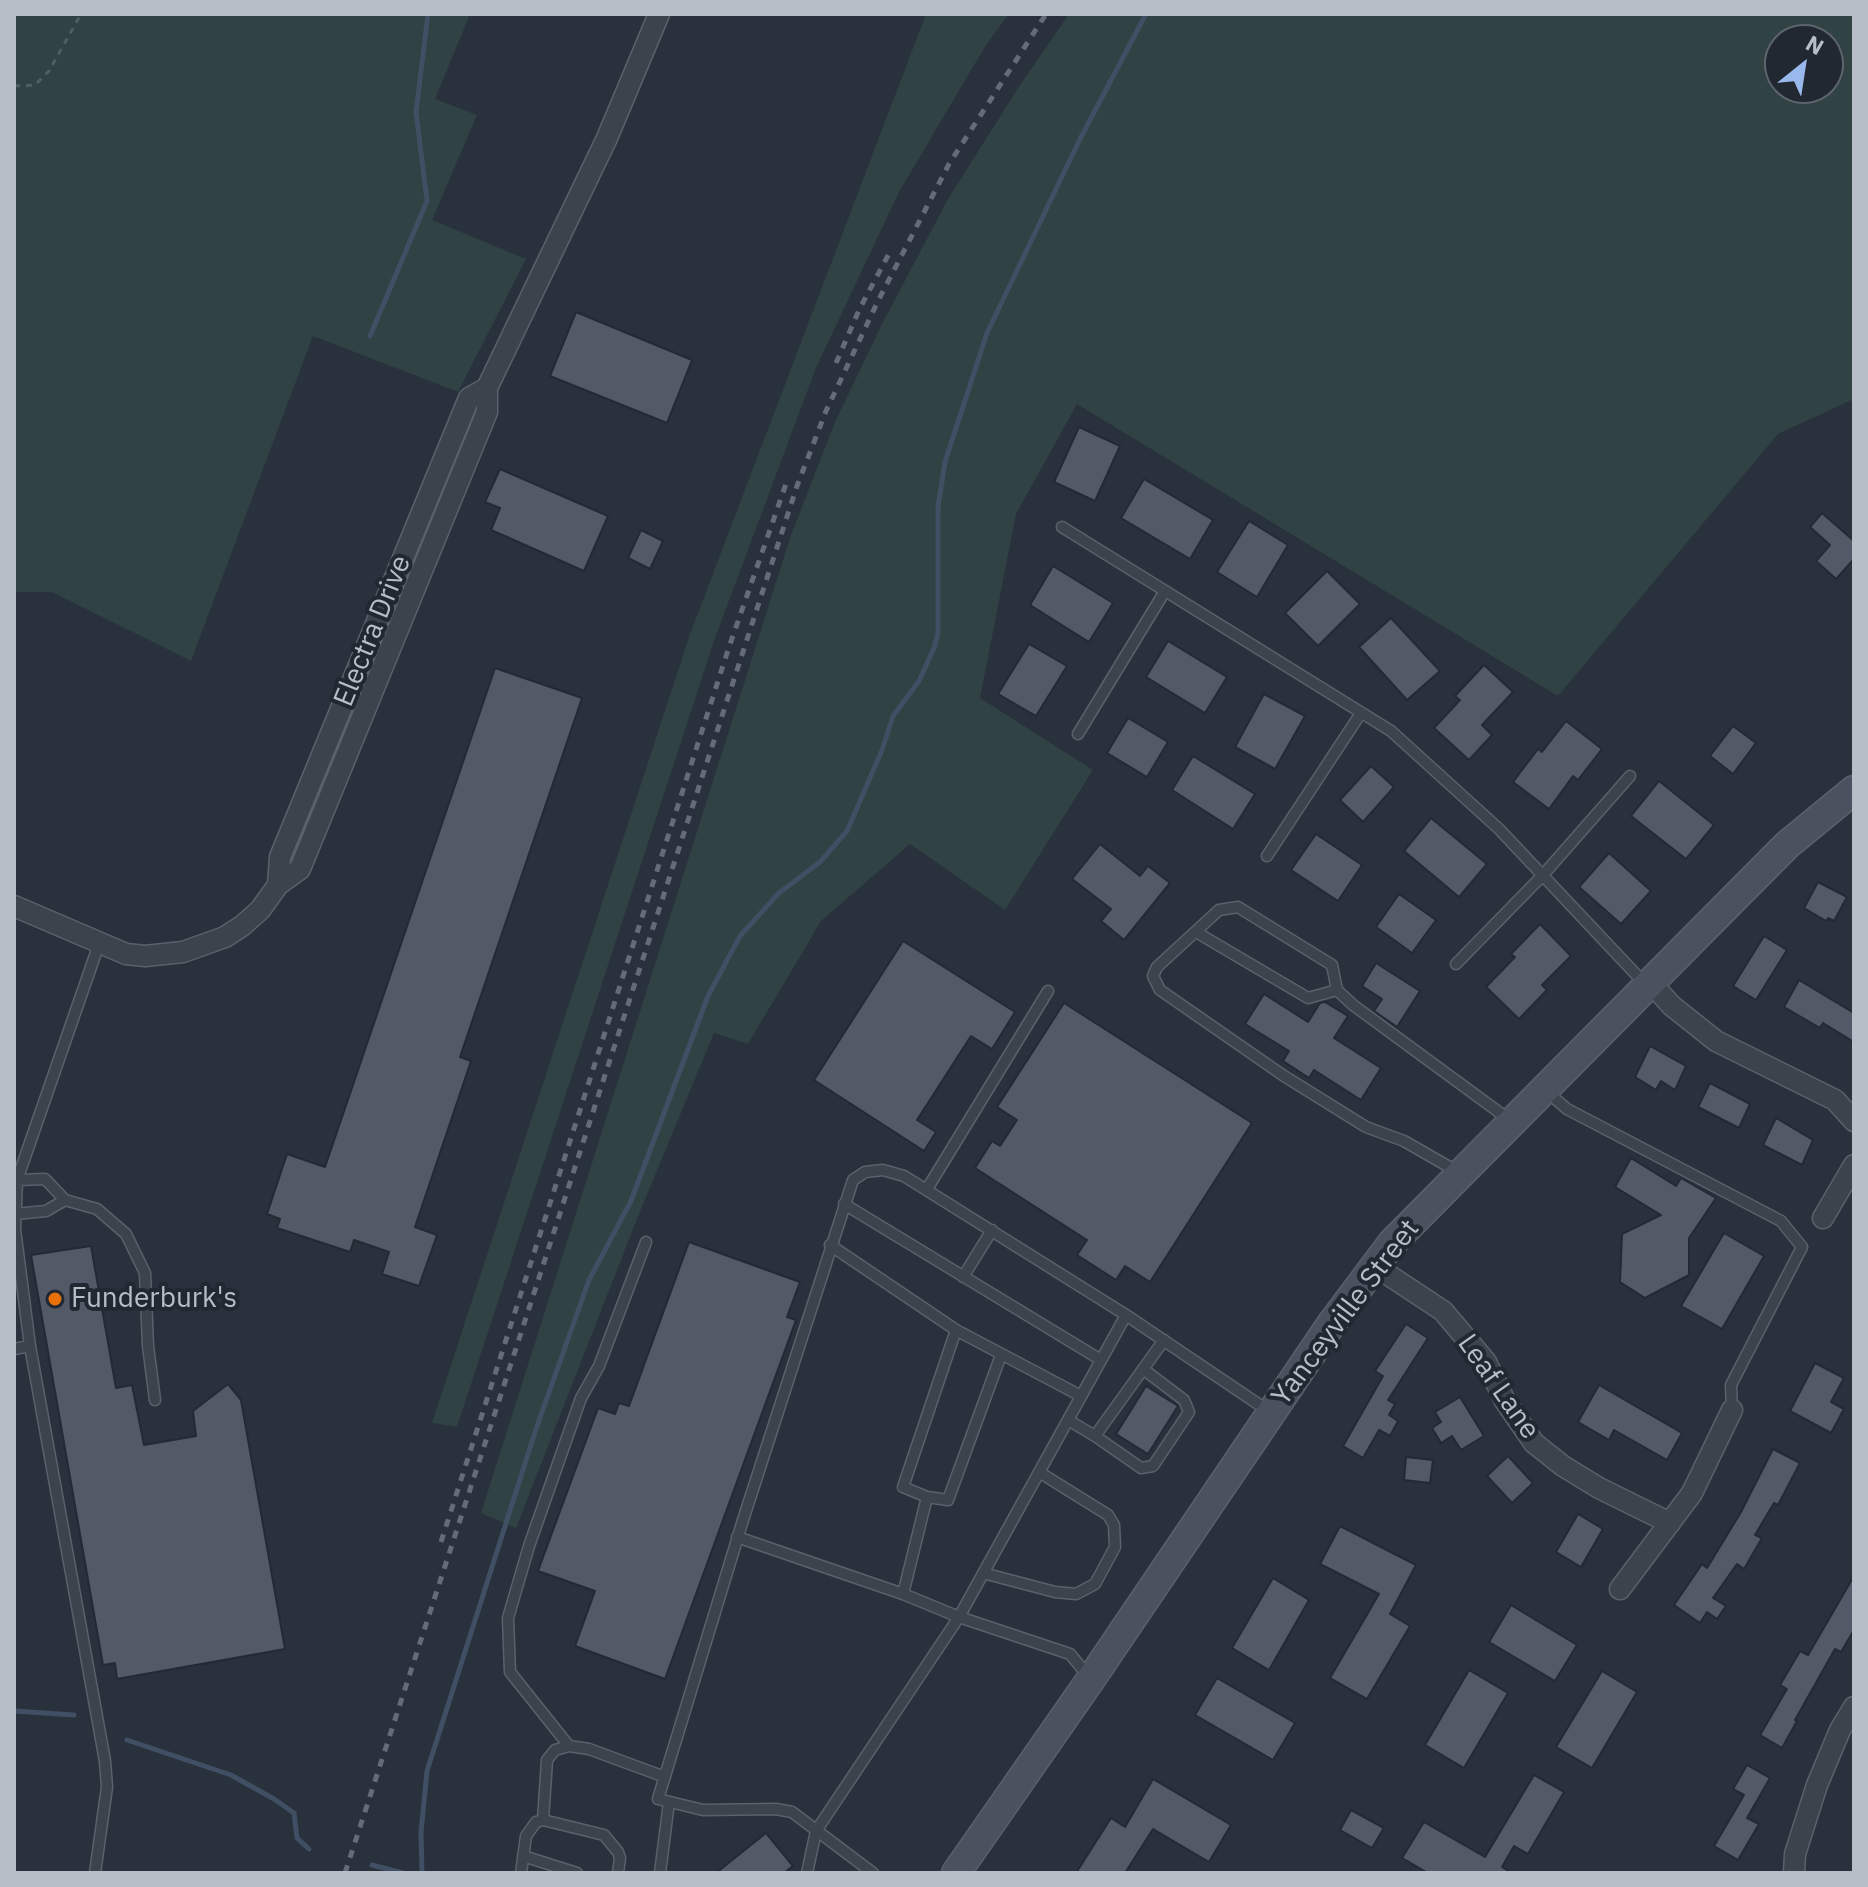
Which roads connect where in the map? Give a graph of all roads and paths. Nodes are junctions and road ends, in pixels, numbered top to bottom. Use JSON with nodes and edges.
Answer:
{"nodes":[{"id":1,"x":81,"y":14,"type":"edge"},
{"id":2,"x":659,"y":14,"type":"edge"},
{"id":3,"x":14,"y":86,"type":"edge"},
{"id":4,"x":487,"y":388,"type":"junction"},
{"id":5,"x":1062,"y":527,"type":"dead end"},
{"id":6,"x":399,"y":566,"type":"junction"},
{"id":7,"x":421,"y":574,"type":"junction"},
{"id":8,"x":1165,"y":591,"type":"junction"},
{"id":9,"x":1361,"y":713,"type":"junction"},
{"id":10,"x":1078,"y":734,"type":"dead end"},
{"id":11,"x":1630,"y":776,"type":"dead end"},
{"id":12,"x":1854,"y":790,"type":"edge"},
{"id":13,"x":1267,"y":856,"type":"dead end"},
{"id":14,"x":1543,"y":875,"type":"junction"},
{"id":15,"x":278,"y":885,"type":"junction"},
{"id":16,"x":14,"y":906,"type":"edge"},
{"id":17,"x":1196,"y":932,"type":"junction"},
{"id":18,"x":99,"y":944,"type":"junction"},
{"id":19,"x":1456,"y":964,"type":"dead end"},
{"id":20,"x":1649,"y":985,"type":"junction"},
{"id":21,"x":1337,"y":990,"type":"junction"},
{"id":22,"x":1048,"y":991,"type":"dead end"},
{"id":23,"x":1545,"y":1090,"type":"junction"},
{"id":24,"x":1854,"y":1121,"type":"edge"},
{"id":25,"x":1512,"y":1122,"type":"junction"},
{"id":26,"x":1854,"y":1165,"type":"edge"},
{"id":27,"x":1461,"y":1174,"type":"junction"},
{"id":28,"x":17,"y":1180,"type":"junction"},
{"id":29,"x":927,"y":1189,"type":"junction"},
{"id":30,"x":15,"y":1196,"type":"edge"},
{"id":31,"x":65,"y":1200,"type":"junction"},
{"id":32,"x":844,"y":1204,"type":"junction"},
{"id":33,"x":15,"y":1214,"type":"edge"},
{"id":34,"x":1823,"y":1218,"type":"dead end"},
{"id":35,"x":992,"y":1230,"type":"junction"},
{"id":36,"x":646,"y":1242,"type":"dead end"},
{"id":37,"x":830,"y":1245,"type":"junction"},
{"id":38,"x":1375,"y":1266,"type":"junction"},
{"id":39,"x":963,"y":1277,"type":"junction"},
{"id":40,"x":1126,"y":1315,"type":"junction"},
{"id":41,"x":956,"y":1330,"type":"junction"},
{"id":42,"x":1164,"y":1340,"type":"junction"},
{"id":43,"x":30,"y":1346,"type":"junction"},
{"id":44,"x":14,"y":1349,"type":"edge"},
{"id":45,"x":1001,"y":1355,"type":"junction"},
{"id":46,"x":1101,"y":1360,"type":"junction"},
{"id":47,"x":1143,"y":1369,"type":"junction"},
{"id":48,"x":1081,"y":1396,"type":"junction"},
{"id":49,"x":155,"y":1400,"type":"dead end"},
{"id":50,"x":1732,"y":1410,"type":"joint"},
{"id":51,"x":1272,"y":1413,"type":"junction"},
{"id":52,"x":1068,"y":1420,"type":"junction"},
{"id":53,"x":1095,"y":1436,"type":"junction"},
{"id":54,"x":1039,"y":1472,"type":"junction"},
{"id":55,"x":927,"y":1497,"type":"junction"},
{"id":56,"x":1670,"y":1523,"type":"junction"},
{"id":57,"x":737,"y":1537,"type":"junction"},
{"id":58,"x":983,"y":1573,"type":"junction"},
{"id":59,"x":1620,"y":1589,"type":"dead end"},
{"id":60,"x":903,"y":1594,"type":"junction"},
{"id":61,"x":959,"y":1617,"type":"junction"},
{"id":62,"x":1091,"y":1679,"type":"junction"},
{"id":63,"x":1854,"y":1707,"type":"edge"},
{"id":64,"x":569,"y":1746,"type":"junction"},
{"id":65,"x":665,"y":1777,"type":"junction"},
{"id":66,"x":669,"y":1802,"type":"junction"},
{"id":67,"x":543,"y":1820,"type":"junction"},
{"id":68,"x":816,"y":1831,"type":"junction"},
{"id":69,"x":523,"y":1856,"type":"junction"},
{"id":70,"x":860,"y":1870,"type":"edge"},
{"id":71,"x":95,"y":1873,"type":"edge"},
{"id":72,"x":521,"y":1873,"type":"edge"},
{"id":73,"x":577,"y":1873,"type":"edge"},
{"id":74,"x":618,"y":1873,"type":"edge"},
{"id":75,"x":660,"y":1873,"type":"edge"},
{"id":76,"x":807,"y":1873,"type":"edge"},
{"id":77,"x":873,"y":1873,"type":"edge"},
{"id":78,"x":956,"y":1873,"type":"edge"},
{"id":79,"x":1794,"y":1873,"type":"edge"}],
"edges":[{"from":1,"to":3,"type":"path"},
{"from":2,"to":4,"type":"street","name":"Electra Drive"},
{"from":4,"to":6,"type":"street","name":"Electra Drive"},
{"from":4,"to":7,"type":"street","name":"Electra Drive"},
{"from":5,"to":8,"type":"lane"},
{"from":6,"to":7,"type":"lane"},
{"from":6,"to":15,"type":"street","name":"Electra Drive"},
{"from":7,"to":15,"type":"street","name":"Electra Drive"},
{"from":8,"to":9,"type":"lane"},
{"from":8,"to":10,"type":"lane"},
{"from":9,"to":13,"type":"lane"},
{"from":9,"to":14,"type":"lane"},
{"from":11,"to":14,"type":"lane"},
{"from":12,"to":20,"type":"main road","name":"Yanceyville Street"},
{"from":14,"to":19,"type":"lane"},
{"from":14,"to":20,"type":"lane"},
{"from":15,"to":18,"type":"street","name":"Electra Drive"},
{"from":16,"to":18,"type":"street","name":"Electra Drive"},
{"from":17,"to":21,"type":"lane"},
{"from":17,"to":21,"type":"lane"},
{"from":17,"to":27,"type":"lane"},
{"from":18,"to":28,"type":"lane"},
{"from":20,"to":23,"type":"main road","name":"Yanceyville Street"},
{"from":20,"to":24,"type":"street"},
{"from":21,"to":25,"type":"lane"},
{"from":22,"to":29,"type":"lane"},
{"from":23,"to":25,"type":"main road","name":"Yanceyville Street"},
{"from":23,"to":50,"type":"lane"},
{"from":25,"to":27,"type":"main road","name":"Yanceyville Street"},
{"from":26,"to":34,"type":"street"},
{"from":27,"to":38,"type":"main road","name":"Yanceyville Street"},
{"from":28,"to":30,"type":"lane"},
{"from":28,"to":31,"type":"lane"},
{"from":29,"to":32,"type":"lane"},
{"from":29,"to":35,"type":"lane"},
{"from":30,"to":33,"type":"lane"},
{"from":31,"to":33,"type":"lane"},
{"from":31,"to":49,"type":"lane"},
{"from":32,"to":37,"type":"lane"},
{"from":32,"to":39,"type":"lane"},
{"from":33,"to":43,"type":"lane"},
{"from":35,"to":39,"type":"lane"},
{"from":35,"to":40,"type":"lane"},
{"from":36,"to":64,"type":"lane"},
{"from":37,"to":41,"type":"lane"},
{"from":37,"to":57,"type":"lane"},
{"from":38,"to":51,"type":"main road","name":"Yanceyville Street"},
{"from":38,"to":56,"type":"street","name":"Leaf Lane"},
{"from":39,"to":46,"type":"lane"},
{"from":40,"to":42,"type":"lane"},
{"from":40,"to":46,"type":"lane"},
{"from":41,"to":45,"type":"lane"},
{"from":41,"to":55,"type":"lane"},
{"from":42,"to":47,"type":"lane"},
{"from":42,"to":51,"type":"lane"},
{"from":43,"to":44,"type":"lane"},
{"from":43,"to":71,"type":"lane"},
{"from":45,"to":48,"type":"lane"},
{"from":45,"to":55,"type":"lane"},
{"from":46,"to":48,"type":"lane"},
{"from":47,"to":53,"type":"lane"},
{"from":47,"to":53,"type":"lane"},
{"from":48,"to":52,"type":"lane"},
{"from":50,"to":56,"type":"street"},
{"from":51,"to":62,"type":"main road","name":"Yanceyville Street"},
{"from":52,"to":53,"type":"lane"},
{"from":52,"to":54,"type":"lane"},
{"from":54,"to":58,"type":"lane"},
{"from":54,"to":58,"type":"lane"},
{"from":55,"to":60,"type":"lane"},
{"from":56,"to":59,"type":"street"},
{"from":57,"to":60,"type":"lane"},
{"from":57,"to":65,"type":"lane"},
{"from":58,"to":61,"type":"lane"},
{"from":60,"to":61,"type":"lane"},
{"from":61,"to":62,"type":"lane"},
{"from":61,"to":68,"type":"lane"},
{"from":62,"to":78,"type":"main road","name":"Yanceyville Street"},
{"from":63,"to":79,"type":"street"},
{"from":64,"to":65,"type":"lane"},
{"from":64,"to":67,"type":"lane"},
{"from":65,"to":66,"type":"lane"},
{"from":66,"to":68,"type":"lane"},
{"from":66,"to":75,"type":"lane"},
{"from":67,"to":69,"type":"lane"},
{"from":67,"to":74,"type":"lane"},
{"from":68,"to":70,"type":"lane"},
{"from":68,"to":76,"type":"lane"},
{"from":69,"to":72,"type":"lane"},
{"from":69,"to":73,"type":"lane"},
{"from":70,"to":77,"type":"lane"}]}
